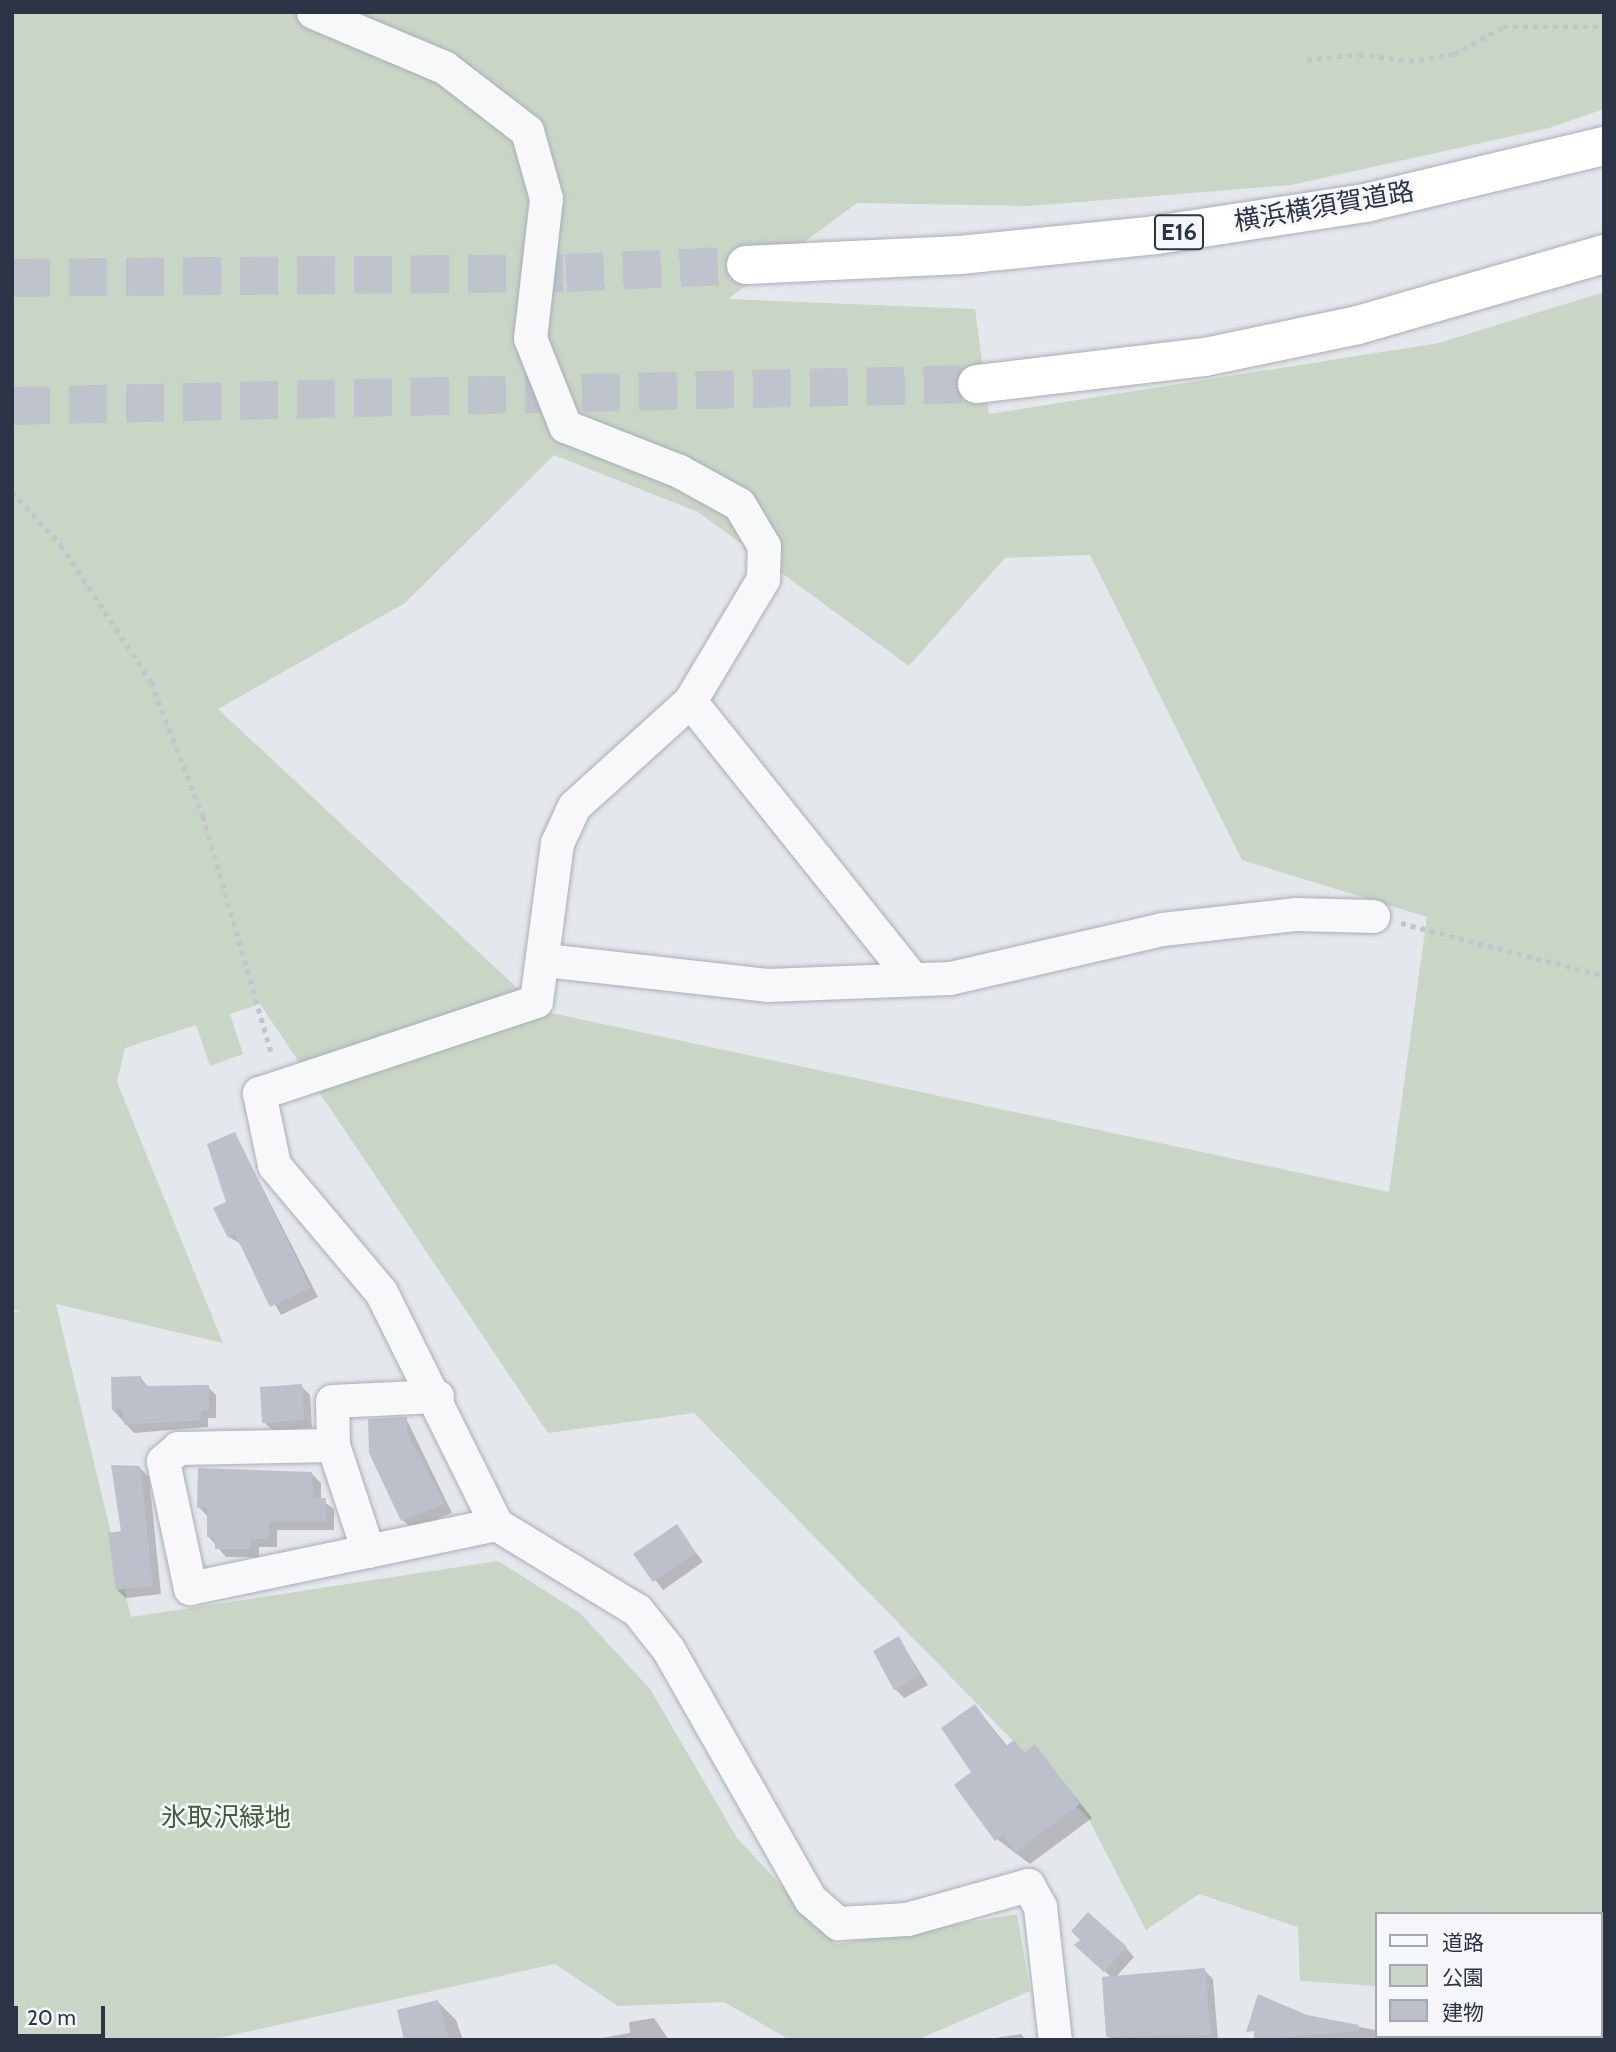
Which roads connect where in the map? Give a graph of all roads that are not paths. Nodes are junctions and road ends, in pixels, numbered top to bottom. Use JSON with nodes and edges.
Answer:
{"nodes":[{"id":1,"x":313,"y":12,"type":"edge"},
{"id":2,"x":1604,"y":146,"type":"edge"},
{"id":3,"x":1604,"y":254,"type":"edge"},
{"id":4,"x":746,"y":265,"type":"tunnel mouth"},
{"id":5,"x":977,"y":384,"type":"tunnel mouth"},
{"id":6,"x":690,"y":701,"type":"junction"},
{"id":7,"x":1373,"y":916,"type":"road end"},
{"id":8,"x":545,"y":960,"type":"junction"},
{"id":9,"x":913,"y":979,"type":"junction"},
{"id":10,"x":438,"y":1396,"type":"junction"},
{"id":11,"x":333,"y":1445,"type":"junction"},
{"id":12,"x":496,"y":1524,"type":"junction"},
{"id":13,"x":368,"y":1551,"type":"junction"},
{"id":14,"x":1055,"y":2040,"type":"edge"}],
"edges":[{"from":1,"to":6,"type":"street"},
{"from":2,"to":4,"type":"highway","name":"横浜横須賀道路","number":"E16"},
{"from":3,"to":5,"type":"highway"},
{"from":6,"to":8,"type":"street"},
{"from":6,"to":9,"type":"street"},
{"from":7,"to":9,"type":"street"},
{"from":8,"to":9,"type":"street"},
{"from":8,"to":10,"type":"street"},
{"from":10,"to":11,"type":"street"},
{"from":10,"to":12,"type":"street"},
{"from":11,"to":13,"type":"street"},
{"from":11,"to":13,"type":"street"},
{"from":12,"to":13,"type":"street"},
{"from":12,"to":14,"type":"street"}]}
